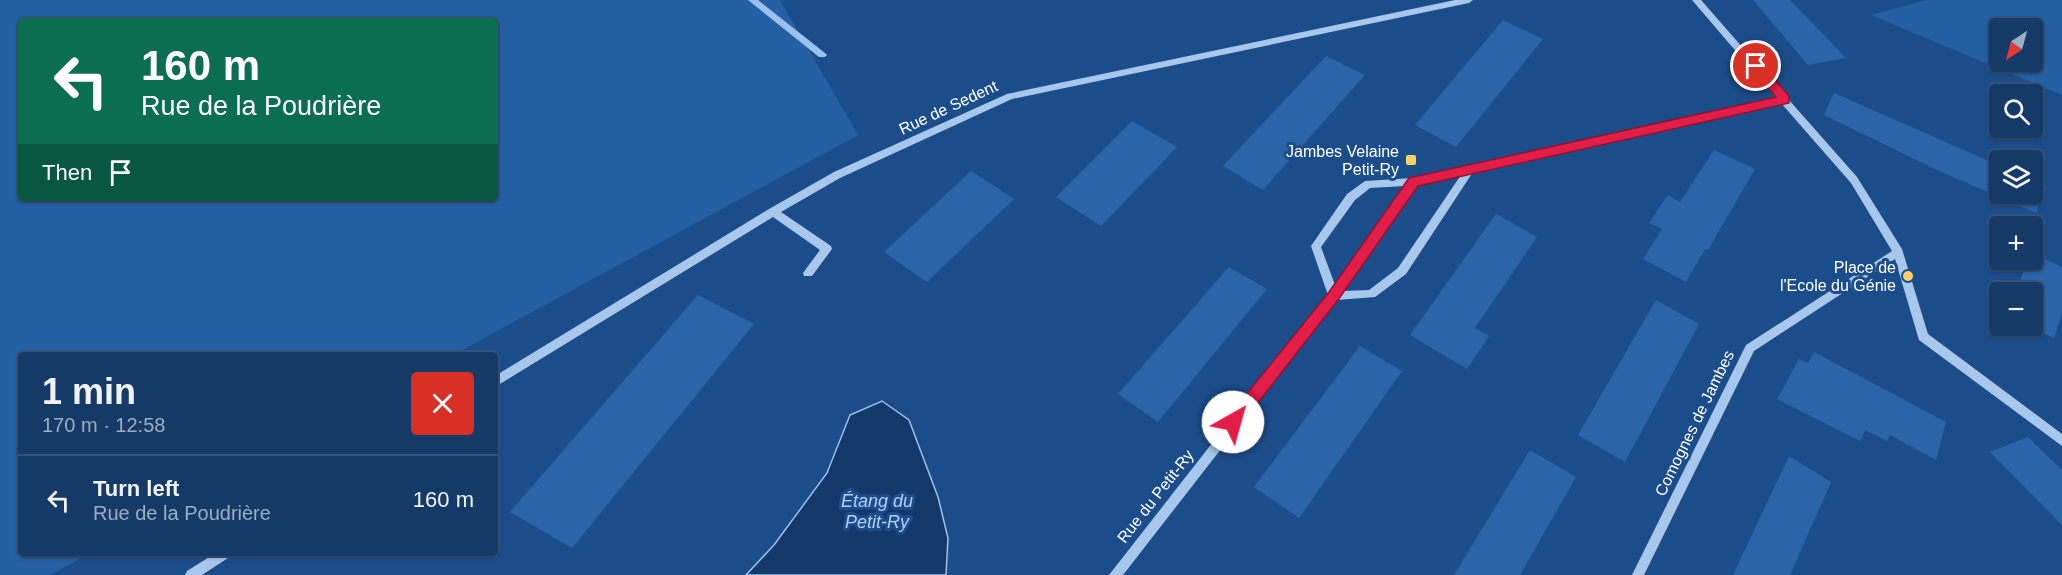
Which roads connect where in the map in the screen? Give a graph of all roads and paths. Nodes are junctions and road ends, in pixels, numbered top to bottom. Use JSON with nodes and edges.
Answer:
{"nodes":[{"id":1,"x":1468,"y":0,"type":"edge"},
{"id":2,"x":1696,"y":0,"type":"edge"},
{"id":3,"x":1785,"y":99,"type":"junction"},
{"id":4,"x":1470,"y":169,"type":"junction"},
{"id":5,"x":1413,"y":182,"type":"junction"},
{"id":6,"x":773,"y":212,"type":"junction"},
{"id":7,"x":1898,"y":252,"type":"junction"},
{"id":8,"x":808,"y":273,"type":"dead end"},
{"id":9,"x":1334,"y":296,"type":"junction"},
{"id":10,"x":498,"y":380,"type":"edge"},
{"id":11,"x":2062,"y":441,"type":"edge"},
{"id":12,"x":221,"y":556,"type":"edge"},
{"id":13,"x":190,"y":575,"type":"edge"},
{"id":14,"x":1115,"y":575,"type":"edge"},
{"id":15,"x":1638,"y":575,"type":"edge"}],
"edges":[{"from":1,"to":6,"type":"street","name":"Rue de Sedent"},
{"from":2,"to":3,"type":"street"},
{"from":3,"to":4,"type":"street"},
{"from":3,"to":7,"type":"street"},
{"from":4,"to":5,"type":"street"},
{"from":4,"to":9,"type":"street"},
{"from":5,"to":9,"type":"street","name":"Rue du Petit-Ry"},
{"from":5,"to":9,"type":"street"},
{"from":6,"to":8,"type":"street"},
{"from":6,"to":10,"type":"street","name":"Rue de Sedent"},
{"from":7,"to":11,"type":"street"},
{"from":7,"to":15,"type":"street","name":"Comognes de Jambes"},
{"from":9,"to":14,"type":"street","name":"Rue du Petit-Ry"},
{"from":12,"to":13,"type":"street"}]}
